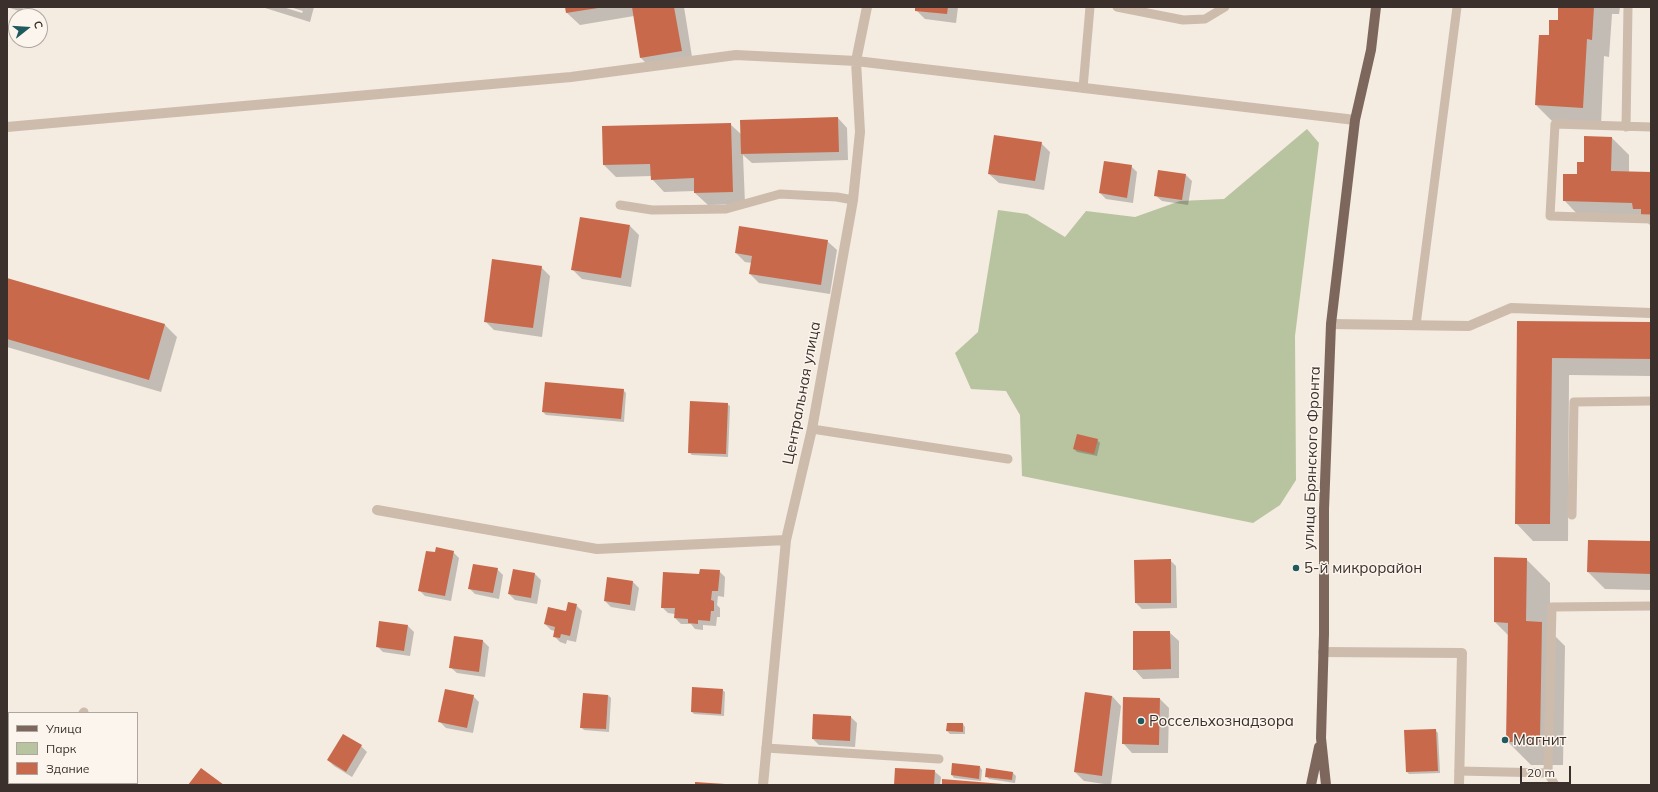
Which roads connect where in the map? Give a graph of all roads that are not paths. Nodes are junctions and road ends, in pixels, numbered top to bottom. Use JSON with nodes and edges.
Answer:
{"nodes":[{"id":1,"x":867,"y":7,"type":"edge"},
{"id":2,"x":1090,"y":7,"type":"edge"},
{"id":3,"x":1117,"y":7,"type":"edge"},
{"id":4,"x":1225,"y":7,"type":"edge"},
{"id":5,"x":1376,"y":7,"type":"edge"},
{"id":6,"x":1457,"y":7,"type":"edge"},
{"id":7,"x":1628,"y":7,"type":"edge"},
{"id":8,"x":856,"y":61,"type":"junction"},
{"id":9,"x":1083,"y":88,"type":"junction"},
{"id":10,"x":1355,"y":120,"type":"junction"},
{"id":11,"x":7,"y":126,"type":"edge"},
{"id":12,"x":1626,"y":126,"type":"junction"},
{"id":13,"x":1651,"y":128,"type":"edge"},
{"id":14,"x":853,"y":200,"type":"junction"},
{"id":15,"x":620,"y":205,"type":"dead end"},
{"id":16,"x":1651,"y":219,"type":"edge"},
{"id":17,"x":1651,"y":312,"type":"edge"},
{"id":18,"x":1332,"y":324,"type":"junction"},
{"id":19,"x":1416,"y":325,"type":"junction"},
{"id":20,"x":1651,"y":401,"type":"edge"},
{"id":21,"x":812,"y":429,"type":"junction"},
{"id":22,"x":1008,"y":459,"type":"dead end"},
{"id":23,"x":377,"y":510,"type":"dead end"},
{"id":24,"x":1572,"y":515,"type":"dead end"},
{"id":25,"x":786,"y":540,"type":"junction"},
{"id":26,"x":1651,"y":606,"type":"edge"},
{"id":27,"x":1323,"y":652,"type":"junction"},
{"id":28,"x":1321,"y":738,"type":"junction"},
{"id":29,"x":766,"y":748,"type":"junction"},
{"id":30,"x":939,"y":759,"type":"dead end"},
{"id":31,"x":1459,"y":771,"type":"junction"},
{"id":32,"x":1548,"y":772,"type":"junction"},
{"id":33,"x":763,"y":785,"type":"edge"},
{"id":34,"x":1311,"y":785,"type":"edge"},
{"id":35,"x":1326,"y":785,"type":"edge"},
{"id":36,"x":1459,"y":785,"type":"edge"},
{"id":37,"x":1555,"y":785,"type":"edge"}],
"edges":[{"from":1,"to":8,"type":"street","name":"Центральная улица"},
{"from":2,"to":9,"type":"lane"},
{"from":3,"to":4,"type":"lane"},
{"from":5,"to":10,"type":"main road","name":"улица Брянского Фронта"},
{"from":6,"to":19,"type":"lane"},
{"from":7,"to":12,"type":"lane"},
{"from":8,"to":9,"type":"street"},
{"from":8,"to":11,"type":"street"},
{"from":8,"to":14,"type":"street","name":"Центральная улица"},
{"from":9,"to":10,"type":"street"},
{"from":10,"to":18,"type":"main road","name":"улица Брянского Фронта"},
{"from":12,"to":13,"type":"lane"},
{"from":12,"to":16,"type":"lane"},
{"from":14,"to":15,"type":"lane"},
{"from":14,"to":21,"type":"street","name":"Центральная улица"},
{"from":17,"to":19,"type":"street"},
{"from":18,"to":19,"type":"street"},
{"from":18,"to":27,"type":"main road","name":"улица Брянского Фронта"},
{"from":20,"to":24,"type":"lane"},
{"from":21,"to":22,"type":"lane"},
{"from":21,"to":25,"type":"street","name":"Центральная улица"},
{"from":23,"to":25,"type":"street"},
{"from":25,"to":29,"type":"street","name":"Центральная улица"},
{"from":26,"to":32,"type":"lane"},
{"from":27,"to":28,"type":"main road","name":"улица Брянского Фронта"},
{"from":27,"to":31,"type":"street"},
{"from":28,"to":34,"type":"main road","name":"улица Брянского Фронта"},
{"from":28,"to":35,"type":"main road","name":"улица Брянского Фронта"},
{"from":29,"to":30,"type":"lane"},
{"from":29,"to":33,"type":"street","name":"Центральная улица"},
{"from":31,"to":32,"type":"lane"},
{"from":31,"to":36,"type":"street"},
{"from":32,"to":37,"type":"lane"}]}
